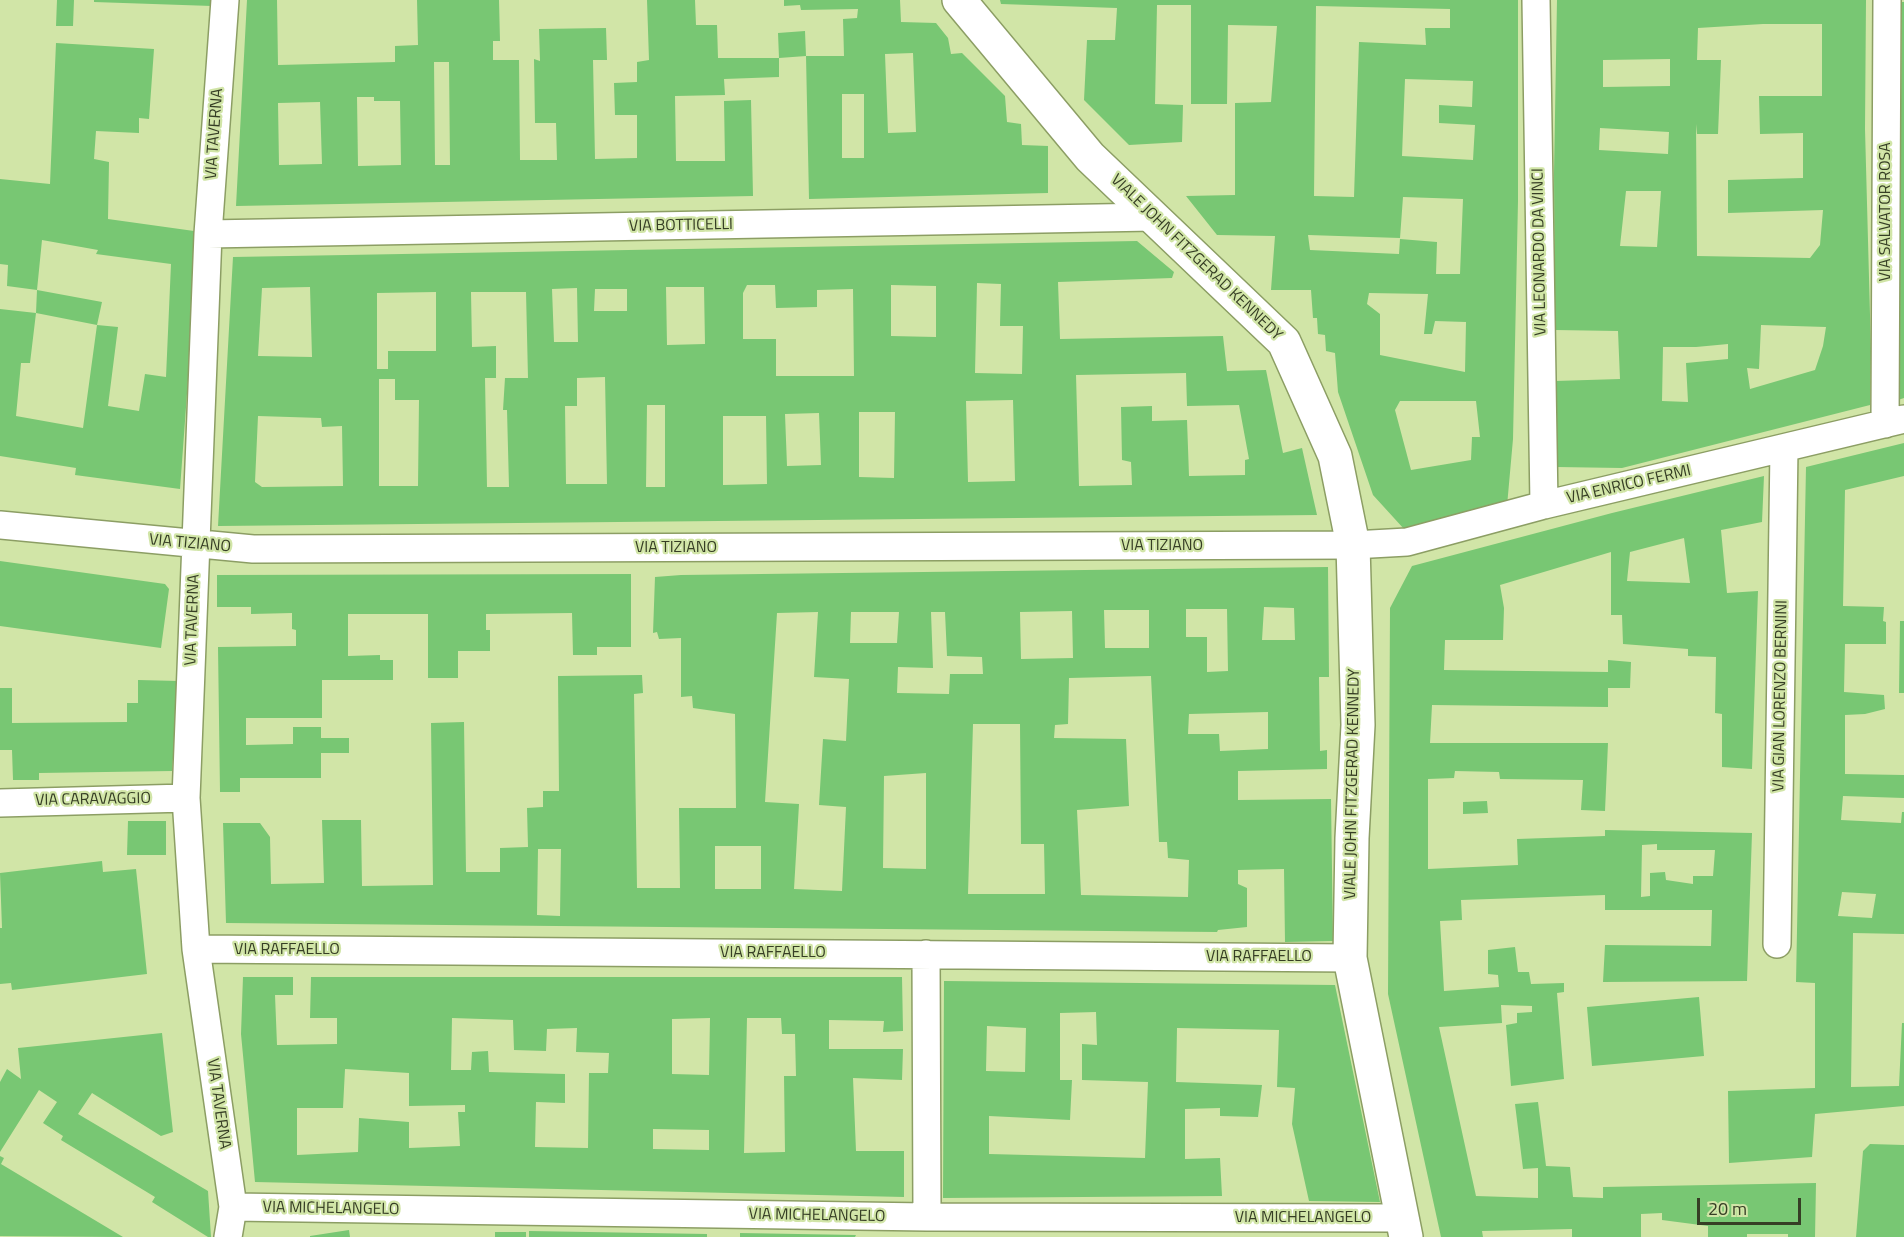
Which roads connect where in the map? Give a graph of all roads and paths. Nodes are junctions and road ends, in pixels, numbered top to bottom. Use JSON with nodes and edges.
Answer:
{"nodes":[{"id":1,"x":225,"y":0,"type":"edge"},
{"id":2,"x":960,"y":0,"type":"edge"},
{"id":3,"x":1536,"y":0,"type":"edge"},
{"id":4,"x":1887,"y":0,"type":"edge"},
{"id":5,"x":1154,"y":217,"type":"junction"},
{"id":6,"x":208,"y":234,"type":"junction"},
{"id":7,"x":1894,"y":422,"type":"edge"},
{"id":8,"x":1785,"y":448,"type":"junction"},
{"id":9,"x":1544,"y":505,"type":"junction"},
{"id":10,"x":0,"y":525,"type":"edge"},
{"id":11,"x":196,"y":545,"type":"junction"},
{"id":12,"x":1353,"y":545,"type":"junction"},
{"id":13,"x":186,"y":798,"type":"junction"},
{"id":14,"x":0,"y":803,"type":"edge"},
{"id":15,"x":1777,"y":944,"type":"dead end"},
{"id":16,"x":196,"y":949,"type":"junction"},
{"id":17,"x":926,"y":954,"type":"junction"},
{"id":18,"x":1350,"y":957,"type":"junction"},
{"id":19,"x":233,"y":1207,"type":"junction"},
{"id":20,"x":927,"y":1217,"type":"junction"},
{"id":21,"x":1403,"y":1228,"type":"edge"},
{"id":22,"x":228,"y":1237,"type":"edge"}],
"edges":[{"from":1,"to":6,"type":"street","name":"VIA TAVERNA"},
{"from":2,"to":5,"type":"street","name":"VIALE JOHN FITZGERAD KENNEDY"},
{"from":3,"to":9,"type":"street","name":"VIA LEONARDO DA VINCI"},
{"from":4,"to":7,"type":"street","name":"VIA SALVATOR ROSA"},
{"from":5,"to":6,"type":"street","name":"VIA BOTTICELLI"},
{"from":5,"to":12,"type":"street","name":"VIALE JOHN FITZGERAD KENNEDY"},
{"from":6,"to":11,"type":"street","name":"VIA TAVERNA"},
{"from":7,"to":8,"type":"street","name":"VIA ENRICO FERMI"},
{"from":8,"to":9,"type":"street","name":"VIA ENRICO FERMI"},
{"from":8,"to":15,"type":"street","name":"VIA GIAN LORENZO BERNINI"},
{"from":9,"to":12,"type":"street","name":"VIA ENRICO FERMI"},
{"from":10,"to":11,"type":"street","name":"VIA TIZIANO"},
{"from":11,"to":12,"type":"street","name":"VIA TIZIANO"},
{"from":11,"to":13,"type":"street","name":"VIA TAVERNA"},
{"from":12,"to":18,"type":"street","name":"VIALE JOHN FITZGERAD KENNEDY"},
{"from":13,"to":14,"type":"street","name":"VIA CARAVAGGIO"},
{"from":13,"to":16,"type":"street","name":"VIA TAVERNA"},
{"from":16,"to":17,"type":"street","name":"VIA RAFFAELLO"},
{"from":16,"to":19,"type":"street","name":"VIA TAVERNA"},
{"from":17,"to":18,"type":"street","name":"VIA RAFFAELLO"},
{"from":17,"to":20,"type":"street"},
{"from":18,"to":21,"type":"street","name":"VIALE JOHN FITZGERAD KENNEDY"},
{"from":19,"to":20,"type":"street","name":"VIA MICHELANGELO"},
{"from":19,"to":22,"type":"street","name":"VIA TAVERNA"},
{"from":20,"to":21,"type":"street","name":"VIA MICHELANGELO"}]}
